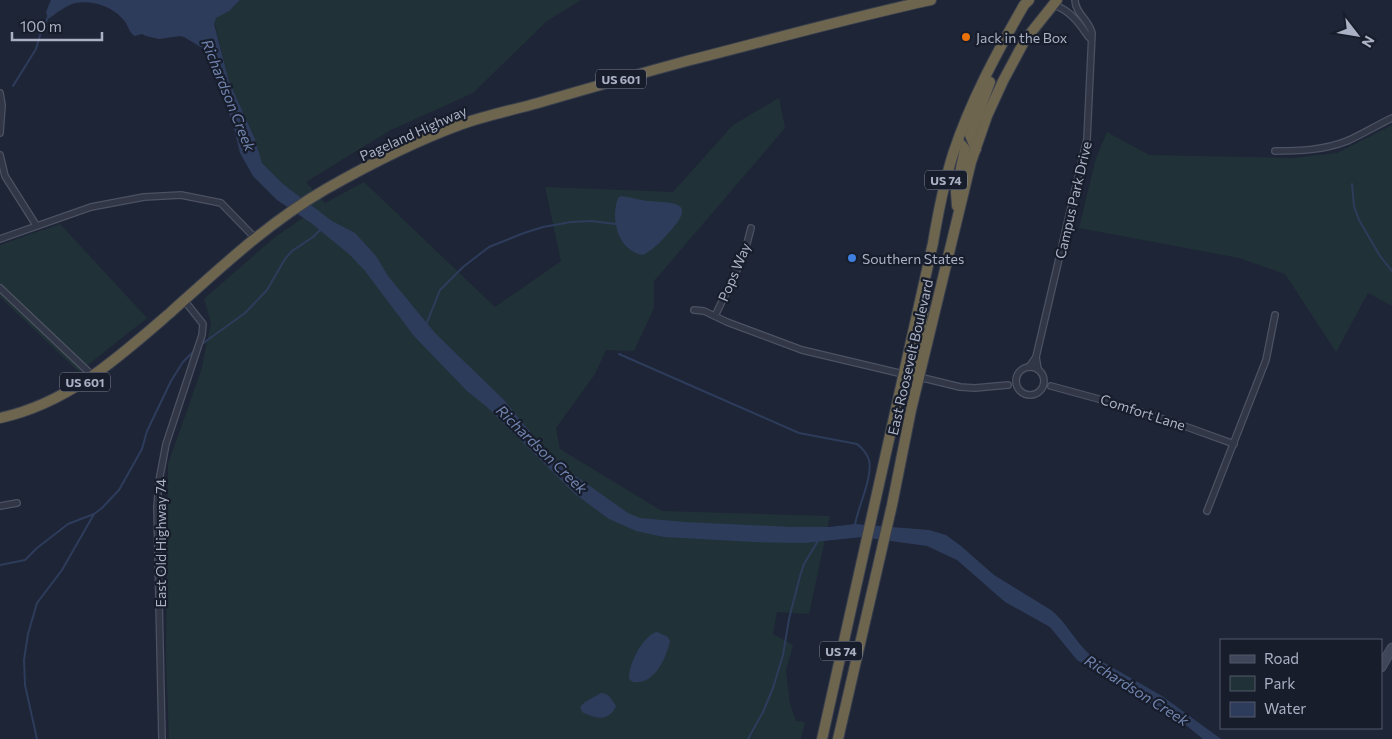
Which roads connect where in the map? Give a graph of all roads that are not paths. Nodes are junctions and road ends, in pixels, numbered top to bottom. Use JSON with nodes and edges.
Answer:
{"nodes":[{"id":1,"x":931,"y":0,"type":"edge"},
{"id":2,"x":1029,"y":0,"type":"edge"},
{"id":3,"x":1075,"y":0,"type":"edge"},
{"id":4,"x":1055,"y":3,"type":"edge"},
{"id":5,"x":1090,"y":39,"type":"junction"},
{"id":6,"x":999,"y":51,"type":"junction"},
{"id":7,"x":0,"y":93,"type":"edge"},
{"id":8,"x":1392,"y":118,"type":"edge"},
{"id":9,"x":0,"y":133,"type":"edge"},
{"id":10,"x":958,"y":141,"type":"junction"},
{"id":11,"x":976,"y":149,"type":"junction"},
{"id":12,"x":1275,"y":151,"type":"dead end"},
{"id":13,"x":0,"y":155,"type":"edge"},
{"id":14,"x":957,"y":217,"type":"junction"},
{"id":15,"x":36,"y":225,"type":"junction"},
{"id":16,"x":751,"y":228,"type":"dead end"},
{"id":17,"x":0,"y":238,"type":"edge"},
{"id":18,"x":256,"y":238,"type":"junction"},
{"id":19,"x":927,"y":269,"type":"junction"},
{"id":20,"x":0,"y":288,"type":"edge"},
{"id":21,"x":184,"y":300,"type":"junction"},
{"id":22,"x":694,"y":310,"type":"dead end"},
{"id":23,"x":1276,"y":315,"type":"dead end"},
{"id":24,"x":715,"y":316,"type":"junction"},
{"id":25,"x":1036,"y":358,"type":"junction"},
{"id":26,"x":1029,"y":367,"type":"junction"},
{"id":27,"x":1038,"y":369,"type":"junction"},
{"id":28,"x":903,"y":374,"type":"junction"},
{"id":29,"x":94,"y":376,"type":"junction"},
{"id":30,"x":920,"y":378,"type":"junction"},
{"id":31,"x":1017,"y":379,"type":"junction"},
{"id":32,"x":1044,"y":381,"type":"junction"},
{"id":33,"x":1008,"y":384,"type":"junction"},
{"id":34,"x":1051,"y":386,"type":"junction"},
{"id":35,"x":1018,"y":388,"type":"junction"},
{"id":36,"x":1040,"y":391,"type":"junction"},
{"id":37,"x":0,"y":418,"type":"edge"},
{"id":38,"x":1234,"y":444,"type":"junction"},
{"id":39,"x":899,"y":470,"type":"junction"},
{"id":40,"x":17,"y":503,"type":"dead end"},
{"id":41,"x":0,"y":506,"type":"edge"},
{"id":42,"x":1207,"y":511,"type":"dead end"},
{"id":43,"x":1392,"y":648,"type":"edge"},
{"id":44,"x":1382,"y":665,"type":"edge"},
{"id":45,"x":835,"y":682,"type":"junction"},
{"id":46,"x":162,"y":739,"type":"edge"},
{"id":47,"x":822,"y":739,"type":"edge"},
{"id":48,"x":828,"y":739,"type":"edge"},
{"id":49,"x":838,"y":739,"type":"edge"}],
"edges":[{"from":1,"to":18,"type":"highway","name":"Pageland Highway","number":"US 601"},
{"from":2,"to":6,"type":"highway","name":"East Roosevelt Boulevard","number":"US 74"},
{"from":3,"to":5,"type":"street","name":"Campus Park Drive"},
{"from":4,"to":5,"type":"street"},
{"from":4,"to":11,"type":"highway","name":"East Roosevelt Boulevard","number":"US 74"},
{"from":5,"to":25,"type":"street","name":"Campus Park Drive"},
{"from":6,"to":10,"type":"highway","name":"East Roosevelt Boulevard","number":"US 74"},
{"from":6,"to":11,"type":"highway"},
{"from":7,"to":9,"type":"street"},
{"from":8,"to":12,"type":"street"},
{"from":10,"to":14,"type":"highway"},
{"from":10,"to":19,"type":"highway","name":"East Roosevelt Boulevard","number":"US 74"},
{"from":11,"to":14,"type":"highway","name":"East Roosevelt Boulevard","number":"US 74"},
{"from":13,"to":15,"type":"street"},
{"from":14,"to":30,"type":"highway","name":"East Roosevelt Boulevard","number":"US 74"},
{"from":15,"to":17,"type":"street"},
{"from":15,"to":18,"type":"street"},
{"from":16,"to":24,"type":"street","name":"Pops Way"},
{"from":18,"to":21,"type":"highway","name":"Pageland Highway","number":"US 601"},
{"from":19,"to":28,"type":"highway","name":"East Roosevelt Boulevard","number":"US 74"},
{"from":19,"to":30,"type":"highway"},
{"from":20,"to":29,"type":"street"},
{"from":21,"to":29,"type":"highway","name":"Pageland Highway","number":"US 601"},
{"from":21,"to":46,"type":"street","name":"East Old Highway 74"},
{"from":22,"to":24,"type":"street"},
{"from":23,"to":38,"type":"street"},
{"from":24,"to":28,"type":"street"},
{"from":25,"to":26,"type":"street","name":"Campus Park Drive"},
{"from":25,"to":27,"type":"street","name":"Campus Park Drive"},
{"from":26,"to":27,"type":"street"},
{"from":26,"to":31,"type":"street"},
{"from":27,"to":32,"type":"street","name":"Comfort Lane"},
{"from":28,"to":39,"type":"highway"},
{"from":28,"to":45,"type":"highway","name":"East Roosevelt Boulevard","number":"US 74"},
{"from":29,"to":37,"type":"highway","name":"Pageland Highway","number":"US 601"},
{"from":30,"to":33,"type":"street"},
{"from":30,"to":39,"type":"highway","name":"East Roosevelt Boulevard","number":"US 74"},
{"from":31,"to":33,"type":"street"},
{"from":31,"to":35,"type":"street"},
{"from":32,"to":34,"type":"street","name":"Comfort Lane"},
{"from":32,"to":36,"type":"street"},
{"from":33,"to":35,"type":"street"},
{"from":34,"to":36,"type":"street"},
{"from":34,"to":38,"type":"street","name":"Comfort Lane"},
{"from":35,"to":36,"type":"street"},
{"from":38,"to":42,"type":"street"},
{"from":39,"to":49,"type":"highway","name":"East Roosevelt Boulevard","number":"US 74"},
{"from":40,"to":41,"type":"street"},
{"from":43,"to":44,"type":"street"},
{"from":45,"to":47,"type":"highway","name":"East Roosevelt Boulevard","number":"US 74"},
{"from":45,"to":48,"type":"highway"}]}
